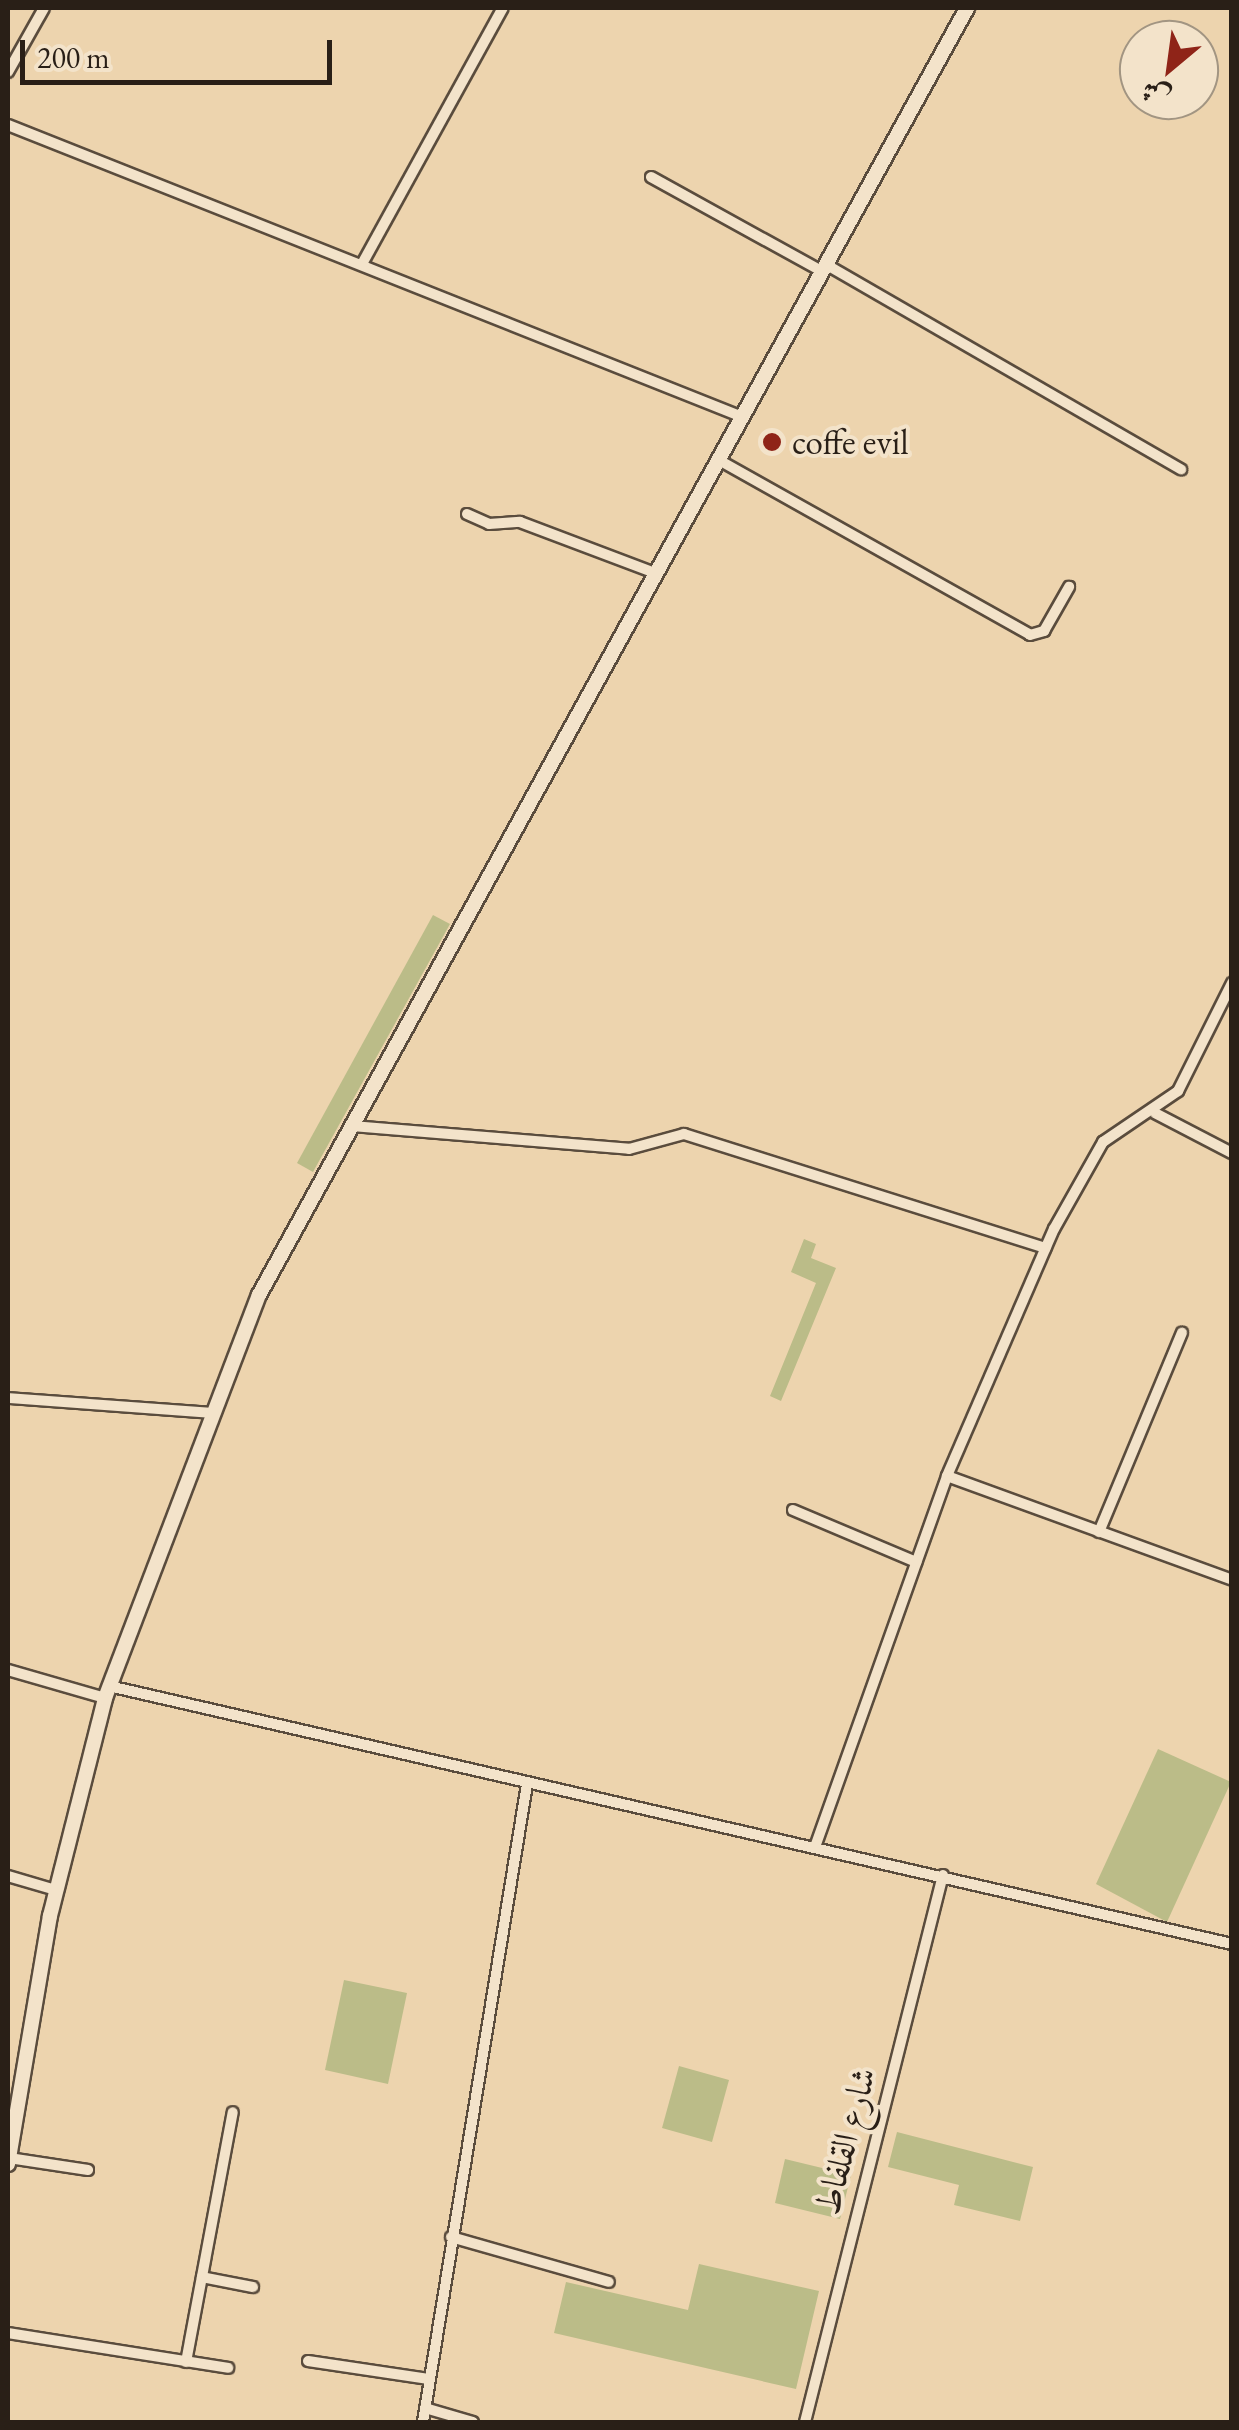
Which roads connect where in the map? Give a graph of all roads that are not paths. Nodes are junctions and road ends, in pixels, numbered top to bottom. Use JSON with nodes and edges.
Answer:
{"nodes":[{"id":1,"x":44,"y":8,"type":"edge"},
{"id":2,"x":503,"y":8,"type":"edge"},
{"id":3,"x":967,"y":8,"type":"edge"},
{"id":4,"x":8,"y":72,"type":"edge"},
{"id":5,"x":8,"y":125,"type":"edge"},
{"id":6,"x":651,"y":177,"type":"dead end"},
{"id":7,"x":362,"y":264,"type":"junction"},
{"id":8,"x":825,"y":269,"type":"junction"},
{"id":9,"x":740,"y":416,"type":"junction"},
{"id":10,"x":717,"y":460,"type":"junction"},
{"id":11,"x":1180,"y":469,"type":"dead end"},
{"id":12,"x":467,"y":514,"type":"dead end"},
{"id":13,"x":655,"y":573,"type":"junction"},
{"id":14,"x":1069,"y":587,"type":"dead end"},
{"id":15,"x":1232,"y":983,"type":"edge"},
{"id":16,"x":1155,"y":1114,"type":"junction"},
{"id":17,"x":352,"y":1126,"type":"junction"},
{"id":18,"x":1232,"y":1153,"type":"edge"},
{"id":19,"x":1045,"y":1248,"type":"junction"},
{"id":20,"x":1182,"y":1333,"type":"dead end"},
{"id":21,"x":8,"y":1398,"type":"edge"},
{"id":22,"x":211,"y":1413,"type":"junction"},
{"id":23,"x":947,"y":1476,"type":"junction"},
{"id":24,"x":794,"y":1510,"type":"dead end"},
{"id":25,"x":1099,"y":1532,"type":"junction"},
{"id":26,"x":916,"y":1562,"type":"junction"},
{"id":27,"x":1232,"y":1580,"type":"edge"},
{"id":28,"x":8,"y":1670,"type":"edge"},
{"id":29,"x":106,"y":1692,"type":"junction"},
{"id":30,"x":526,"y":1784,"type":"junction"},
{"id":31,"x":816,"y":1847,"type":"junction"},
{"id":32,"x":943,"y":1875,"type":"junction"},
{"id":33,"x":8,"y":1876,"type":"edge"},
{"id":34,"x":56,"y":1890,"type":"junction"},
{"id":35,"x":1232,"y":1944,"type":"edge"},
{"id":36,"x":233,"y":2112,"type":"dead end"},
{"id":37,"x":8,"y":2161,"type":"edge"},
{"id":38,"x":88,"y":2170,"type":"dead end"},
{"id":39,"x":451,"y":2237,"type":"junction"},
{"id":40,"x":202,"y":2277,"type":"junction"},
{"id":41,"x":609,"y":2282,"type":"dead end"},
{"id":42,"x":253,"y":2287,"type":"dead end"},
{"id":43,"x":8,"y":2334,"type":"edge"},
{"id":44,"x":308,"y":2361,"type":"dead end"},
{"id":45,"x":186,"y":2362,"type":"junction"},
{"id":46,"x":228,"y":2368,"type":"dead end"},
{"id":47,"x":429,"y":2379,"type":"junction"},
{"id":48,"x":425,"y":2408,"type":"junction"},
{"id":49,"x":423,"y":2422,"type":"edge"},
{"id":50,"x":472,"y":2422,"type":"edge"},
{"id":51,"x":805,"y":2422,"type":"edge"}],
"edges":[{"from":1,"to":4,"type":"street"},
{"from":2,"to":7,"type":"street"},
{"from":3,"to":8,"type":"street"},
{"from":5,"to":7,"type":"street"},
{"from":6,"to":8,"type":"street"},
{"from":7,"to":9,"type":"street"},
{"from":8,"to":9,"type":"street"},
{"from":8,"to":11,"type":"street"},
{"from":9,"to":10,"type":"street"},
{"from":10,"to":13,"type":"street"},
{"from":10,"to":14,"type":"street"},
{"from":12,"to":13,"type":"street"},
{"from":13,"to":17,"type":"street"},
{"from":15,"to":16,"type":"street"},
{"from":16,"to":18,"type":"street"},
{"from":16,"to":19,"type":"street"},
{"from":17,"to":19,"type":"street"},
{"from":17,"to":22,"type":"street"},
{"from":19,"to":23,"type":"street"},
{"from":20,"to":25,"type":"street"},
{"from":21,"to":22,"type":"street"},
{"from":22,"to":29,"type":"street"},
{"from":23,"to":25,"type":"street"},
{"from":23,"to":26,"type":"street"},
{"from":24,"to":26,"type":"street"},
{"from":25,"to":27,"type":"street"},
{"from":26,"to":31,"type":"street"},
{"from":28,"to":29,"type":"street"},
{"from":29,"to":30,"type":"street"},
{"from":29,"to":34,"type":"street"},
{"from":30,"to":31,"type":"street"},
{"from":30,"to":39,"type":"street"},
{"from":31,"to":32,"type":"street"},
{"from":32,"to":35,"type":"street"},
{"from":32,"to":51,"type":"street","name":"شارع القلفاط"},
{"from":33,"to":34,"type":"street"},
{"from":34,"to":37,"type":"street"},
{"from":36,"to":40,"type":"street"},
{"from":37,"to":38,"type":"street"},
{"from":39,"to":41,"type":"street"},
{"from":39,"to":47,"type":"street"},
{"from":40,"to":42,"type":"street"},
{"from":40,"to":45,"type":"street"},
{"from":43,"to":45,"type":"street"},
{"from":44,"to":47,"type":"street"},
{"from":45,"to":46,"type":"street"},
{"from":47,"to":48,"type":"street"},
{"from":48,"to":49,"type":"street"},
{"from":48,"to":50,"type":"street"}]}
